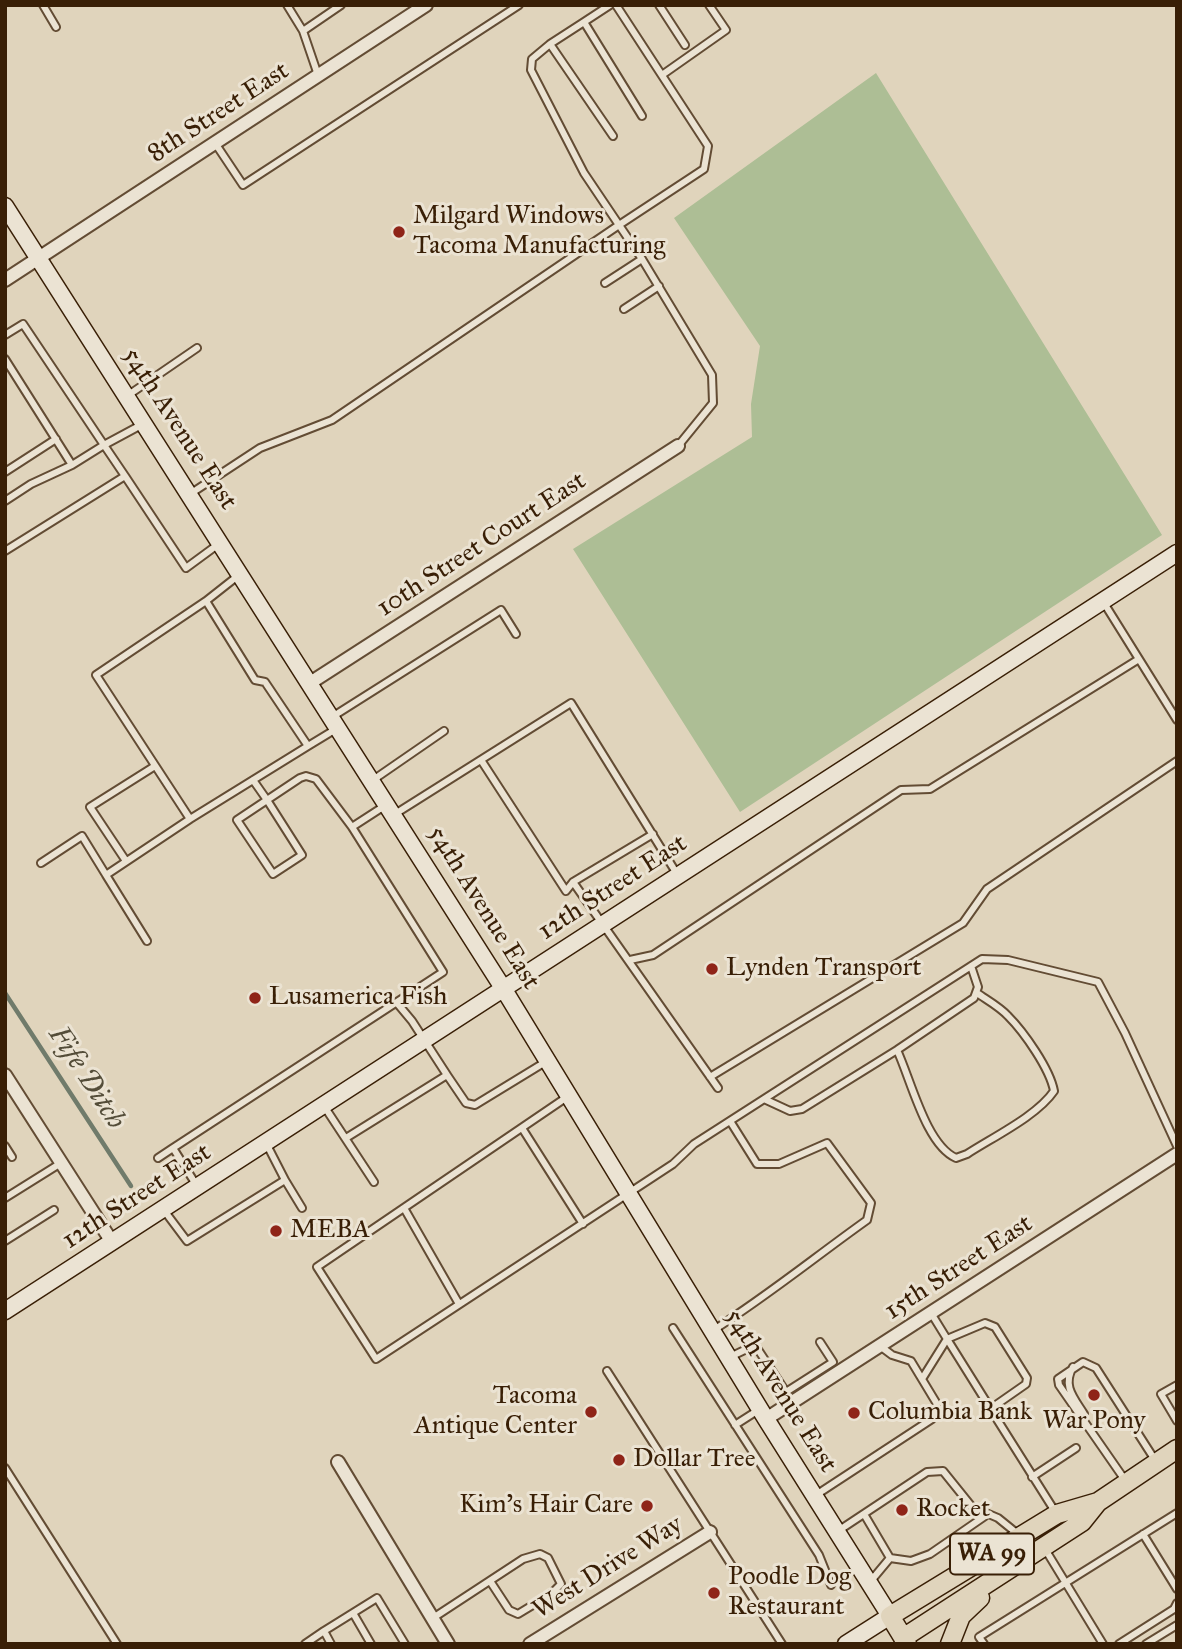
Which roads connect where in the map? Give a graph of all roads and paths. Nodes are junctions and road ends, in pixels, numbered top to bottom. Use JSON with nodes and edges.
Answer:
{"nodes":[{"id":1,"x":43,"y":5,"type":"edge"},
{"id":2,"x":287,"y":5,"type":"edge"},
{"id":3,"x":341,"y":5,"type":"edge"},
{"id":4,"x":426,"y":5,"type":"edge"},
{"id":5,"x":519,"y":5,"type":"edge"},
{"id":6,"x":610,"y":5,"type":"edge"},
{"id":7,"x":616,"y":5,"type":"edge"},
{"id":8,"x":659,"y":5,"type":"edge"},
{"id":9,"x":709,"y":5,"type":"edge"},
{"id":10,"x":584,"y":22,"type":"junction"},
{"id":11,"x":56,"y":27,"type":"dead end"},
{"id":12,"x":303,"y":31,"type":"junction"},
{"id":13,"x":550,"y":44,"type":"junction"},
{"id":14,"x":685,"y":45,"type":"dead end"},
{"id":15,"x":318,"y":75,"type":"junction"},
{"id":16,"x":662,"y":75,"type":"junction"},
{"id":17,"x":642,"y":116,"type":"dead end"},
{"id":18,"x":613,"y":136,"type":"dead end"},
{"id":19,"x":215,"y":143,"type":"junction"},
{"id":20,"x":5,"y":206,"type":"edge"},
{"id":21,"x":619,"y":226,"type":"junction"},
{"id":22,"x":38,"y":259,"type":"junction"},
{"id":23,"x":642,"y":259,"type":"junction"},
{"id":24,"x":5,"y":280,"type":"edge"},
{"id":25,"x":605,"y":284,"type":"dead end"},
{"id":26,"x":659,"y":286,"type":"junction"},
{"id":27,"x":624,"y":309,"type":"dead end"},
{"id":28,"x":5,"y":335,"type":"edge"},
{"id":29,"x":197,"y":348,"type":"dead end"},
{"id":30,"x":5,"y":359,"type":"edge"},
{"id":31,"x":128,"y":396,"type":"junction"},
{"id":32,"x":145,"y":423,"type":"junction"},
{"id":33,"x":56,"y":439,"type":"junction"},
{"id":34,"x":103,"y":445,"type":"junction"},
{"id":35,"x":678,"y":446,"type":"joint"},
{"id":36,"x":72,"y":465,"type":"junction"},
{"id":37,"x":5,"y":472,"type":"edge"},
{"id":38,"x":125,"y":476,"type":"junction"},
{"id":39,"x":190,"y":494,"type":"junction"},
{"id":40,"x":5,"y":501,"type":"edge"},
{"id":41,"x":220,"y":542,"type":"junction"},
{"id":42,"x":5,"y":551,"type":"edge"},
{"id":43,"x":1177,"y":553,"type":"edge"},
{"id":44,"x":241,"y":574,"type":"junction"},
{"id":45,"x":205,"y":601,"type":"junction"},
{"id":46,"x":1102,"y":601,"type":"junction"},
{"id":47,"x":516,"y":634,"type":"dead end"},
{"id":48,"x":1139,"y":659,"type":"junction"},
{"id":49,"x":310,"y":683,"type":"junction"},
{"id":50,"x":1177,"y":720,"type":"edge"},
{"id":51,"x":335,"y":722,"type":"junction"},
{"id":52,"x":443,"y":731,"type":"dead end"},
{"id":53,"x":308,"y":746,"type":"junction"},
{"id":54,"x":481,"y":760,"type":"junction"},
{"id":55,"x":1177,"y":761,"type":"edge"},
{"id":56,"x":155,"y":766,"type":"junction"},
{"id":57,"x":253,"y":780,"type":"junction"},
{"id":58,"x":372,"y":781,"type":"junction"},
{"id":59,"x":267,"y":800,"type":"junction"},
{"id":60,"x":390,"y":810,"type":"junction"},
{"id":61,"x":190,"y":819,"type":"junction"},
{"id":62,"x":352,"y":827,"type":"junction"},
{"id":63,"x":653,"y":834,"type":"junction"},
{"id":64,"x":126,"y":861,"type":"junction"},
{"id":65,"x":41,"y":863,"type":"dead end"},
{"id":66,"x":106,"y":875,"type":"junction"},
{"id":67,"x":678,"y":875,"type":"junction"},
{"id":68,"x":573,"y":882,"type":"junction"},
{"id":69,"x":602,"y":925,"type":"junction"},
{"id":70,"x":148,"y":941,"type":"dead end"},
{"id":71,"x":630,"y":960,"type":"junction"},
{"id":72,"x":971,"y":966,"type":"junction"},
{"id":73,"x":503,"y":989,"type":"junction"},
{"id":74,"x":977,"y":993,"type":"junction"},
{"id":75,"x":397,"y":1003,"type":"junction"},
{"id":76,"x":423,"y":1039,"type":"junction"},
{"id":77,"x":897,"y":1050,"type":"junction"},
{"id":78,"x":547,"y":1061,"type":"junction"},
{"id":79,"x":5,"y":1075,"type":"edge"},
{"id":80,"x":447,"y":1075,"type":"junction"},
{"id":81,"x":710,"y":1077,"type":"junction"},
{"id":82,"x":718,"y":1088,"type":"dead end"},
{"id":83,"x":569,"y":1096,"type":"junction"},
{"id":84,"x":764,"y":1099,"type":"junction"},
{"id":85,"x":323,"y":1104,"type":"junction"},
{"id":86,"x":730,"y":1121,"type":"junction"},
{"id":87,"x":522,"y":1128,"type":"junction"},
{"id":88,"x":346,"y":1138,"type":"junction"},
{"id":89,"x":265,"y":1141,"type":"junction"},
{"id":90,"x":5,"y":1146,"type":"edge"},
{"id":91,"x":1177,"y":1146,"type":"edge"},
{"id":92,"x":173,"y":1148,"type":"junction"},
{"id":93,"x":1177,"y":1154,"type":"edge"},
{"id":94,"x":12,"y":1157,"type":"dead end"},
{"id":95,"x":158,"y":1158,"type":"dead end"},
{"id":96,"x":61,"y":1163,"type":"junction"},
{"id":97,"x":285,"y":1180,"type":"junction"},
{"id":98,"x":374,"y":1182,"type":"dead end"},
{"id":99,"x":197,"y":1186,"type":"junction"},
{"id":100,"x":629,"y":1194,"type":"junction"},
{"id":101,"x":5,"y":1198,"type":"edge"},
{"id":102,"x":302,"y":1208,"type":"dead end"},
{"id":103,"x":404,"y":1208,"type":"junction"},
{"id":104,"x":163,"y":1209,"type":"junction"},
{"id":105,"x":54,"y":1210,"type":"dead end"},
{"id":106,"x":583,"y":1224,"type":"junction"},
{"id":107,"x":5,"y":1241,"type":"edge"},
{"id":108,"x":112,"y":1242,"type":"junction"},
{"id":109,"x":459,"y":1304,"type":"junction"},
{"id":110,"x":5,"y":1311,"type":"edge"},
{"id":111,"x":931,"y":1313,"type":"junction"},
{"id":112,"x":673,"y":1328,"type":"dead end"},
{"id":113,"x":712,"y":1331,"type":"junction"},
{"id":114,"x":947,"y":1339,"type":"junction"},
{"id":115,"x":820,"y":1342,"type":"dead end"},
{"id":116,"x":880,"y":1346,"type":"junction"},
{"id":117,"x":728,"y":1357,"type":"junction"},
{"id":118,"x":835,"y":1367,"type":"junction"},
{"id":119,"x":607,"y":1371,"type":"dead end"},
{"id":120,"x":922,"y":1379,"type":"junction"},
{"id":121,"x":1177,"y":1385,"type":"edge"},
{"id":122,"x":993,"y":1407,"type":"junction"},
{"id":123,"x":763,"y":1414,"type":"junction"},
{"id":124,"x":1177,"y":1421,"type":"edge"},
{"id":125,"x":735,"y":1425,"type":"junction"},
{"id":126,"x":1076,"y":1448,"type":"dead end"},
{"id":127,"x":1177,"y":1449,"type":"edge"},
{"id":128,"x":1156,"y":1461,"type":"junction"},
{"id":129,"x":338,"y":1462,"type":"dead end"},
{"id":130,"x":5,"y":1468,"type":"edge"},
{"id":131,"x":1032,"y":1477,"type":"junction"},
{"id":132,"x":1127,"y":1483,"type":"junction"},
{"id":133,"x":815,"y":1496,"type":"junction"},
{"id":134,"x":1098,"y":1502,"type":"junction"},
{"id":135,"x":1177,"y":1513,"type":"edge"},
{"id":136,"x":864,"y":1514,"type":"junction"},
{"id":137,"x":988,"y":1514,"type":"junction"},
{"id":138,"x":1056,"y":1514,"type":"junction"},
{"id":139,"x":837,"y":1531,"type":"junction"},
{"id":140,"x":710,"y":1532,"type":"junction"},
{"id":141,"x":1143,"y":1534,"type":"junction"},
{"id":142,"x":1021,"y":1536,"type":"junction"},
{"id":143,"x":1044,"y":1547,"type":"junction"},
{"id":144,"x":890,"y":1558,"type":"junction"},
{"id":145,"x":1006,"y":1573,"type":"junction"},
{"id":146,"x":490,"y":1581,"type":"junction"},
{"id":147,"x":870,"y":1583,"type":"junction"},
{"id":148,"x":1067,"y":1583,"type":"junction"},
{"id":149,"x":831,"y":1585,"type":"dead end"},
{"id":150,"x":1177,"y":1590,"type":"edge"},
{"id":151,"x":1177,"y":1603,"type":"edge"},
{"id":152,"x":353,"y":1613,"type":"junction"},
{"id":153,"x":891,"y":1616,"type":"junction"},
{"id":154,"x":433,"y":1618,"type":"junction"},
{"id":155,"x":1177,"y":1625,"type":"edge"},
{"id":156,"x":324,"y":1631,"type":"junction"},
{"id":157,"x":901,"y":1642,"type":"edge"},
{"id":158,"x":117,"y":1644,"type":"edge"},
{"id":159,"x":304,"y":1644,"type":"edge"},
{"id":160,"x":331,"y":1644,"type":"edge"},
{"id":161,"x":371,"y":1644,"type":"edge"},
{"id":162,"x":405,"y":1644,"type":"edge"},
{"id":163,"x":448,"y":1644,"type":"edge"},
{"id":164,"x":530,"y":1644,"type":"edge"},
{"id":165,"x":782,"y":1644,"type":"edge"},
{"id":166,"x":846,"y":1644,"type":"edge"},
{"id":167,"x":950,"y":1644,"type":"edge"},
{"id":168,"x":984,"y":1644,"type":"edge"},
{"id":169,"x":1103,"y":1644,"type":"edge"},
{"id":170,"x":1119,"y":1644,"type":"edge"},
{"id":171,"x":1146,"y":1644,"type":"edge"}],
"edges":[{"from":1,"to":11,"type":"lane"},
{"from":2,"to":12,"type":"lane"},
{"from":3,"to":12,"type":"lane"},
{"from":4,"to":15,"type":"street","name":"8th Street East"},
{"from":5,"to":19,"type":"lane"},
{"from":6,"to":10,"type":"lane"},
{"from":7,"to":16,"type":"lane"},
{"from":8,"to":14,"type":"lane"},
{"from":9,"to":16,"type":"lane"},
{"from":10,"to":13,"type":"lane"},
{"from":10,"to":17,"type":"lane"},
{"from":12,"to":15,"type":"lane"},
{"from":13,"to":18,"type":"lane"},
{"from":13,"to":21,"type":"lane"},
{"from":15,"to":19,"type":"street","name":"8th Street East"},
{"from":16,"to":21,"type":"lane"},
{"from":19,"to":22,"type":"street","name":"8th Street East"},
{"from":20,"to":22,"type":"main road","name":"54th Avenue East"},
{"from":21,"to":23,"type":"lane"},
{"from":21,"to":39,"type":"lane"},
{"from":22,"to":24,"type":"street","name":"8th Street East"},
{"from":22,"to":31,"type":"main road","name":"54th Avenue East"},
{"from":23,"to":25,"type":"lane"},
{"from":23,"to":26,"type":"lane"},
{"from":26,"to":27,"type":"lane"},
{"from":26,"to":35,"type":"lane"},
{"from":28,"to":34,"type":"lane"},
{"from":29,"to":31,"type":"lane"},
{"from":30,"to":33,"type":"lane"},
{"from":31,"to":32,"type":"main road","name":"54th Avenue East"},
{"from":32,"to":34,"type":"lane"},
{"from":32,"to":39,"type":"main road","name":"54th Avenue East"},
{"from":33,"to":36,"type":"lane"},
{"from":33,"to":37,"type":"lane"},
{"from":34,"to":36,"type":"lane"},
{"from":34,"to":38,"type":"lane"},
{"from":35,"to":49,"type":"street","name":"10th Street Court East"},
{"from":36,"to":40,"type":"lane"},
{"from":38,"to":41,"type":"lane"},
{"from":38,"to":42,"type":"lane"},
{"from":39,"to":41,"type":"main road","name":"54th Avenue East"},
{"from":41,"to":44,"type":"main road","name":"54th Avenue East"},
{"from":43,"to":46,"type":"main road","name":"12th Street East"},
{"from":44,"to":45,"type":"lane"},
{"from":44,"to":49,"type":"main road","name":"54th Avenue East"},
{"from":45,"to":53,"type":"lane"},
{"from":45,"to":56,"type":"lane"},
{"from":46,"to":48,"type":"lane"},
{"from":46,"to":67,"type":"main road","name":"12th Street East"},
{"from":47,"to":51,"type":"lane"},
{"from":48,"to":50,"type":"lane"},
{"from":48,"to":71,"type":"lane"},
{"from":49,"to":51,"type":"main road","name":"54th Avenue East"},
{"from":51,"to":53,"type":"lane"},
{"from":51,"to":58,"type":"main road","name":"54th Avenue East"},
{"from":52,"to":58,"type":"lane"},
{"from":53,"to":57,"type":"lane"},
{"from":54,"to":60,"type":"lane"},
{"from":54,"to":63,"type":"lane"},
{"from":54,"to":68,"type":"lane"},
{"from":55,"to":81,"type":"lane"},
{"from":56,"to":61,"type":"lane"},
{"from":56,"to":64,"type":"lane"},
{"from":57,"to":59,"type":"lane"},
{"from":57,"to":61,"type":"lane"},
{"from":58,"to":60,"type":"main road","name":"54th Avenue East"},
{"from":59,"to":59,"type":"lane"},
{"from":59,"to":62,"type":"lane"},
{"from":60,"to":62,"type":"lane"},
{"from":60,"to":73,"type":"main road","name":"54th Avenue East"},
{"from":61,"to":64,"type":"lane"},
{"from":62,"to":75,"type":"lane"},
{"from":63,"to":67,"type":"lane"},
{"from":63,"to":68,"type":"lane"},
{"from":64,"to":66,"type":"lane"},
{"from":65,"to":66,"type":"lane"},
{"from":66,"to":70,"type":"lane"},
{"from":67,"to":69,"type":"main road","name":"12th Street East"},
{"from":68,"to":69,"type":"lane"},
{"from":69,"to":71,"type":"lane"},
{"from":69,"to":73,"type":"main road","name":"12th Street East"},
{"from":71,"to":81,"type":"lane"},
{"from":72,"to":74,"type":"lane"},
{"from":72,"to":84,"type":"lane"},
{"from":72,"to":91,"type":"lane"},
{"from":73,"to":76,"type":"main road","name":"12th Street East"},
{"from":73,"to":78,"type":"main road","name":"54th Avenue East"},
{"from":74,"to":77,"type":"lane"},
{"from":74,"to":77,"type":"lane"},
{"from":75,"to":76,"type":"lane"},
{"from":75,"to":92,"type":"lane"},
{"from":76,"to":80,"type":"lane"},
{"from":76,"to":85,"type":"main road","name":"12th Street East"},
{"from":77,"to":84,"type":"lane"},
{"from":78,"to":80,"type":"lane"},
{"from":78,"to":83,"type":"main road","name":"54th Avenue East"},
{"from":79,"to":96,"type":"street"},
{"from":80,"to":88,"type":"lane"},
{"from":81,"to":82,"type":"lane"},
{"from":83,"to":87,"type":"lane"},
{"from":83,"to":100,"type":"main road","name":"54th Avenue East"},
{"from":84,"to":86,"type":"lane"},
{"from":85,"to":88,"type":"lane"},
{"from":85,"to":89,"type":"main road","name":"12th Street East"},
{"from":86,"to":100,"type":"lane"},
{"from":86,"to":113,"type":"lane"},
{"from":87,"to":103,"type":"lane"},
{"from":87,"to":106,"type":"lane"},
{"from":88,"to":98,"type":"lane"},
{"from":89,"to":97,"type":"lane"},
{"from":89,"to":99,"type":"main road","name":"12th Street East"},
{"from":90,"to":94,"type":"lane"},
{"from":92,"to":95,"type":"lane"},
{"from":92,"to":99,"type":"lane"},
{"from":93,"to":111,"type":"street","name":"15th Street East"},
{"from":96,"to":101,"type":"lane"},
{"from":96,"to":108,"type":"street"},
{"from":97,"to":102,"type":"lane"},
{"from":97,"to":104,"type":"lane"},
{"from":99,"to":104,"type":"main road","name":"12th Street East"},
{"from":100,"to":106,"type":"lane"},
{"from":100,"to":113,"type":"main road","name":"54th Avenue East"},
{"from":103,"to":109,"type":"lane"},
{"from":103,"to":109,"type":"lane"},
{"from":104,"to":108,"type":"main road","name":"12th Street East"},
{"from":105,"to":107,"type":"lane"},
{"from":106,"to":109,"type":"lane"},
{"from":108,"to":110,"type":"main road","name":"12th Street East"},
{"from":111,"to":114,"type":"lane"},
{"from":111,"to":116,"type":"street","name":"15th Street East"},
{"from":112,"to":125,"type":"lane"},
{"from":113,"to":117,"type":"main road","name":"54th Avenue East"},
{"from":114,"to":120,"type":"lane"},
{"from":114,"to":122,"type":"lane"},
{"from":114,"to":122,"type":"lane"},
{"from":115,"to":118,"type":"lane"},
{"from":116,"to":118,"type":"street","name":"15th Street East"},
{"from":116,"to":120,"type":"lane"},
{"from":117,"to":118,"type":"lane"},
{"from":117,"to":123,"type":"main road","name":"54th Avenue East"},
{"from":118,"to":123,"type":"street","name":"15th Street East"},
{"from":119,"to":140,"type":"lane"},
{"from":120,"to":133,"type":"lane"},
{"from":121,"to":124,"type":"lane"},
{"from":122,"to":131,"type":"lane"},
{"from":123,"to":125,"type":"lane"},
{"from":123,"to":133,"type":"main road","name":"54th Avenue East"},
{"from":125,"to":149,"type":"lane"},
{"from":126,"to":131,"type":"lane"},
{"from":127,"to":128,"type":"main road","number":"WA 99"},
{"from":128,"to":132,"type":"main road","number":"WA 99"},
{"from":128,"to":132,"type":"lane"},
{"from":129,"to":154,"type":"street"},
{"from":130,"to":158,"type":"lane"},
{"from":131,"to":138,"type":"lane"},
{"from":132,"to":134,"type":"main road","number":"WA 99"},
{"from":133,"to":139,"type":"main road","name":"54th Avenue East"},
{"from":134,"to":138,"type":"main road","number":"WA 99"},
{"from":134,"to":143,"type":"main road","number":"WA 99"},
{"from":135,"to":141,"type":"lane"},
{"from":136,"to":137,"type":"lane"},
{"from":136,"to":139,"type":"lane"},
{"from":136,"to":144,"type":"lane"},
{"from":137,"to":142,"type":"lane"},
{"from":137,"to":144,"type":"lane"},
{"from":138,"to":142,"type":"main road","number":"WA 99"},
{"from":139,"to":147,"type":"main road","name":"54th Avenue East"},
{"from":140,"to":164,"type":"street","name":"West Drive Way"},
{"from":140,"to":165,"type":"lane"},
{"from":141,"to":148,"type":"lane"},
{"from":141,"to":150,"type":"lane"},
{"from":142,"to":153,"type":"main road","number":"WA 99"},
{"from":143,"to":145,"type":"main road","number":"WA 99"},
{"from":143,"to":148,"type":"lane"},
{"from":144,"to":147,"type":"lane"},
{"from":145,"to":157,"type":"main road","number":"WA 99"},
{"from":145,"to":167,"type":"main road"},
{"from":146,"to":146,"type":"lane"},
{"from":146,"to":154,"type":"lane"},
{"from":147,"to":153,"type":"main road","name":"54th Avenue East"},
{"from":148,"to":168,"type":"lane"},
{"from":148,"to":169,"type":"lane"},
{"from":151,"to":170,"type":"lane"},
{"from":152,"to":156,"type":"lane"},
{"from":152,"to":161,"type":"lane"},
{"from":152,"to":162,"type":"lane"},
{"from":153,"to":157,"type":"main road","name":"54th Avenue East"},
{"from":153,"to":166,"type":"main road"},
{"from":154,"to":163,"type":"street"},
{"from":155,"to":171,"type":"lane"},
{"from":156,"to":159,"type":"lane"},
{"from":156,"to":160,"type":"lane"}]}
